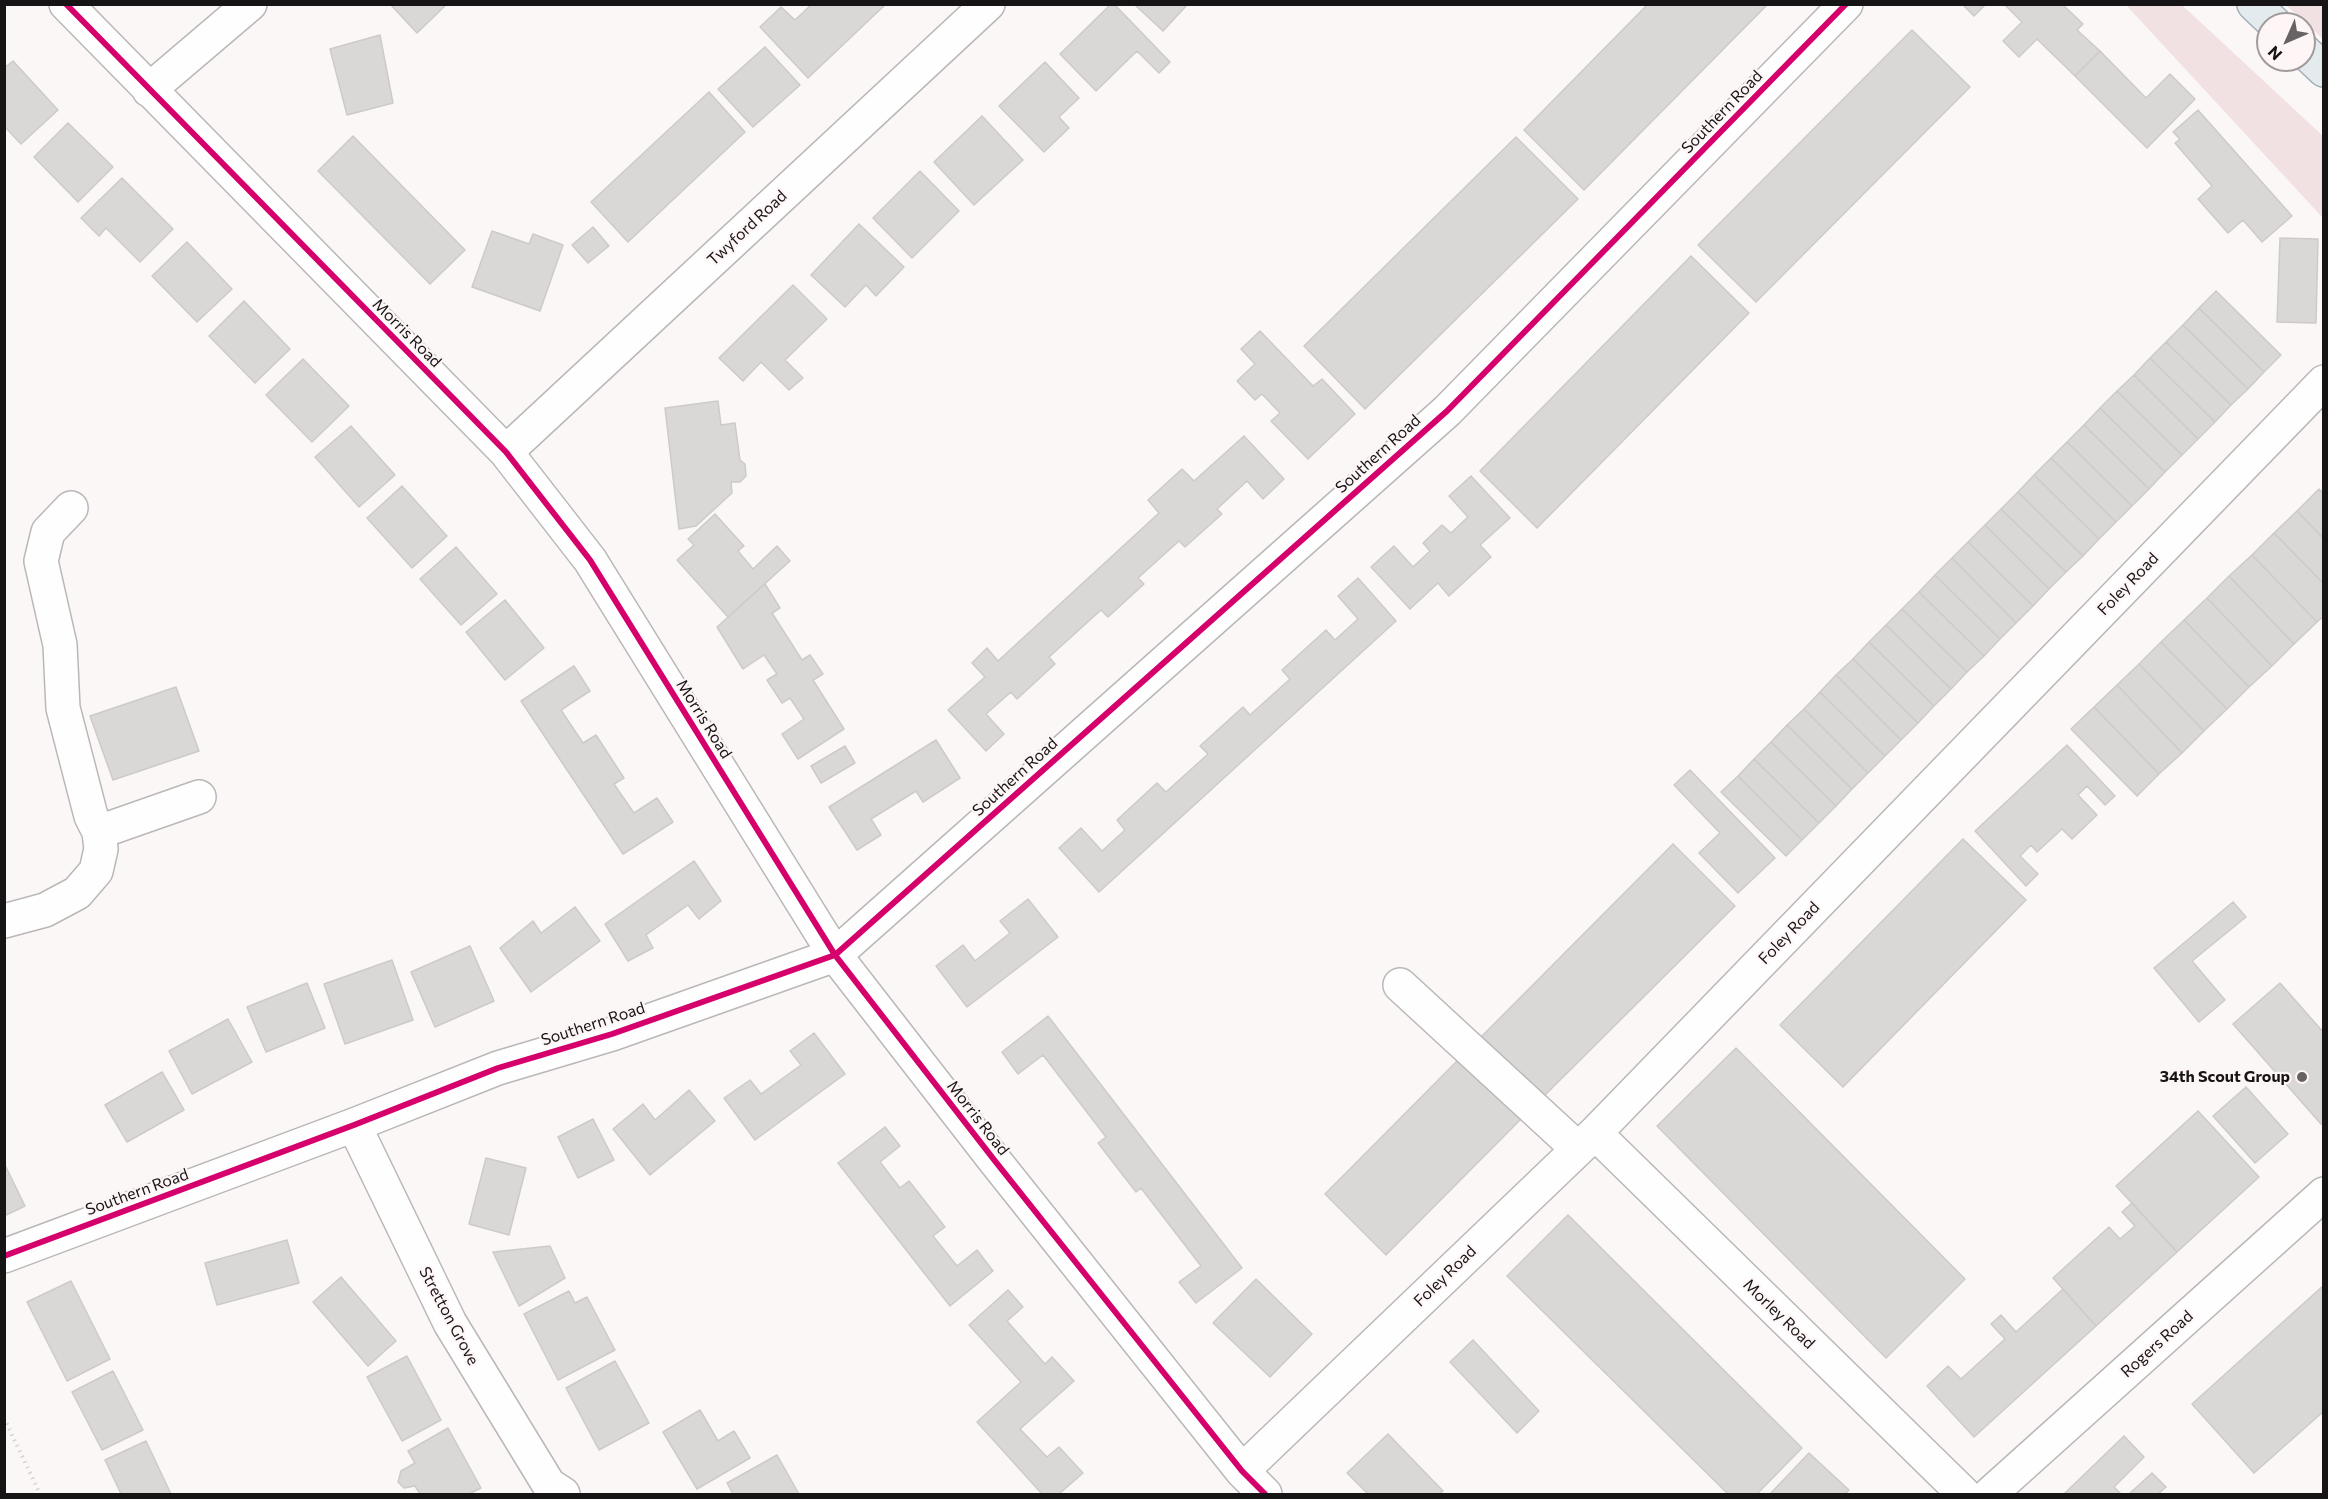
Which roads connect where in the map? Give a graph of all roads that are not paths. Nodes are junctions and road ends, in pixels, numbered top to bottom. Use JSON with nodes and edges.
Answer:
{"nodes":[{"id":1,"x":66,"y":4,"type":"edge"},
{"id":2,"x":250,"y":4,"type":"edge"},
{"id":3,"x":988,"y":4,"type":"edge"},
{"id":4,"x":1846,"y":4,"type":"edge"},
{"id":5,"x":149,"y":90,"type":"junction"},
{"id":6,"x":2324,"y":382,"type":"edge"},
{"id":7,"x":506,"y":452,"type":"junction"},
{"id":8,"x":71,"y":508,"type":"dead end"},
{"id":9,"x":199,"y":797,"type":"dead end"},
{"id":10,"x":99,"y":832,"type":"junction"},
{"id":11,"x":4,"y":921,"type":"edge"},
{"id":12,"x":836,"y":955,"type":"junction"},
{"id":13,"x":1400,"y":985,"type":"dead end"},
{"id":14,"x":354,"y":1125,"type":"junction"},
{"id":15,"x":1586,"y":1141,"type":"junction"},
{"id":16,"x":2324,"y":1194,"type":"edge"},
{"id":17,"x":4,"y":1256,"type":"edge"},
{"id":18,"x":1242,"y":1471,"type":"junction"},
{"id":19,"x":563,"y":1494,"type":"edge"},
{"id":20,"x":1265,"y":1494,"type":"edge"},
{"id":21,"x":1964,"y":1494,"type":"edge"},
{"id":22,"x":1990,"y":1494,"type":"edge"}],
"edges":[{"from":1,"to":5,"type":"street","name":"Morris Road"},
{"from":2,"to":5,"type":"street"},
{"from":3,"to":7,"type":"street","name":"Twyford Road"},
{"from":4,"to":12,"type":"street","name":"Southern Road"},
{"from":5,"to":7,"type":"street","name":"Morris Road"},
{"from":6,"to":15,"type":"street","name":"Foley Road"},
{"from":7,"to":12,"type":"street","name":"Morris Road"},
{"from":8,"to":10,"type":"street"},
{"from":9,"to":10,"type":"street"},
{"from":10,"to":11,"type":"street"},
{"from":12,"to":14,"type":"street","name":"Southern Road"},
{"from":12,"to":18,"type":"street","name":"Morris Road"},
{"from":13,"to":15,"type":"street","name":"Morley Road"},
{"from":14,"to":17,"type":"street","name":"Southern Road"},
{"from":14,"to":19,"type":"street","name":"Stretton Grove"},
{"from":15,"to":18,"type":"street","name":"Foley Road"},
{"from":15,"to":21,"type":"street","name":"Morley Road"},
{"from":16,"to":22,"type":"street","name":"Rogers Road"},
{"from":18,"to":20,"type":"street","name":"Morris Road"}]}
